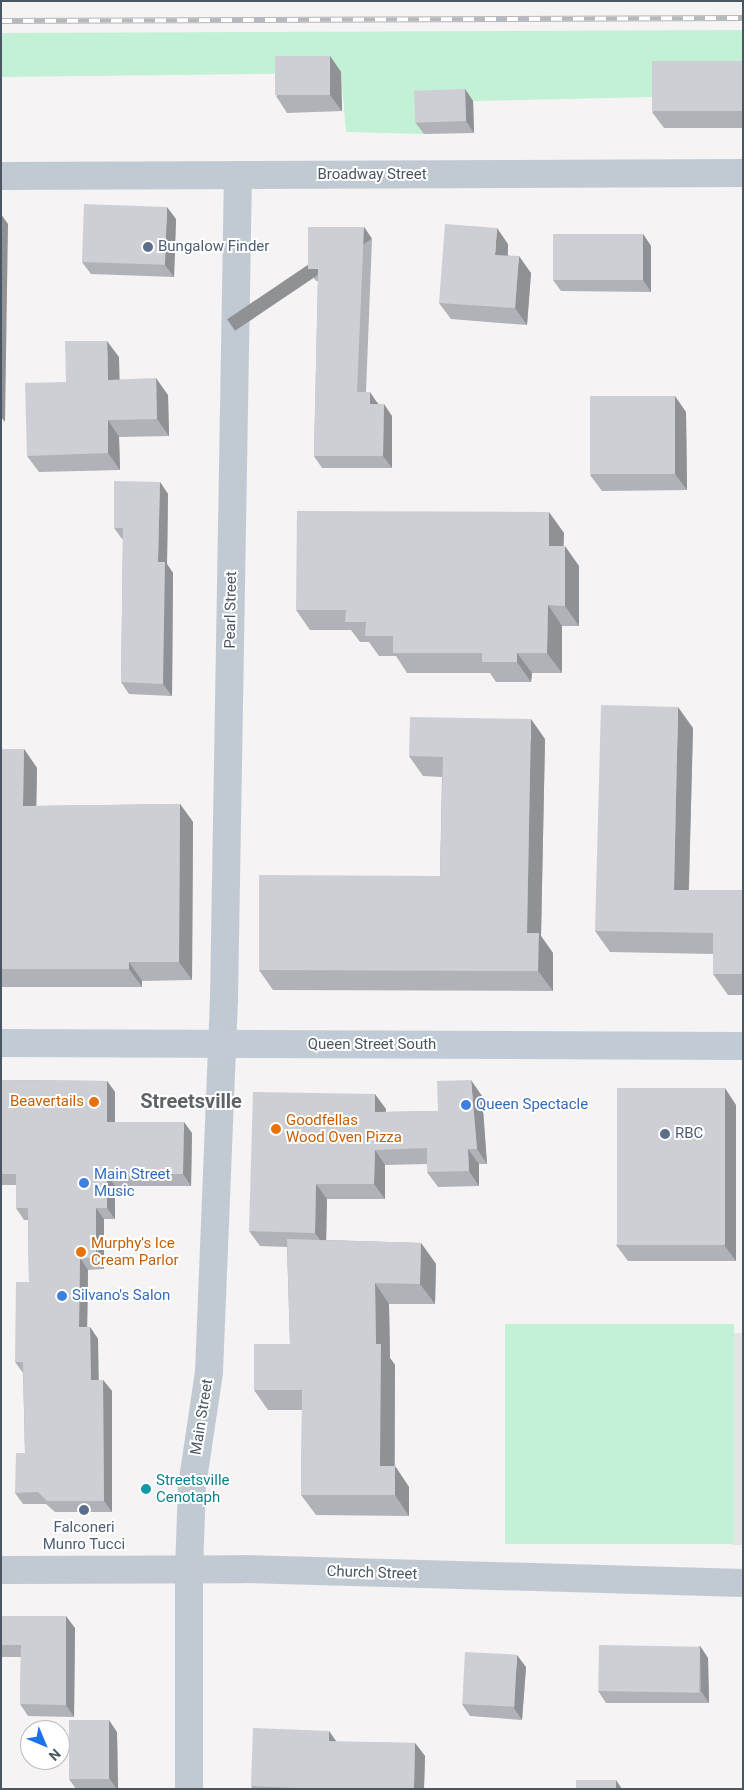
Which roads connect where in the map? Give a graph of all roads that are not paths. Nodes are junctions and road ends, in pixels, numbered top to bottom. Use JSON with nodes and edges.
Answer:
{"nodes":[{"id":1,"x":743,"y":173,"type":"edge"},
{"id":2,"x":238,"y":175,"type":"junction"},
{"id":3,"x":1,"y":176,"type":"edge"},
{"id":4,"x":1,"y":1043,"type":"edge"},
{"id":5,"x":222,"y":1045,"type":"junction"},
{"id":6,"x":743,"y":1046,"type":"edge"},
{"id":7,"x":1,"y":1570,"type":"edge"},
{"id":8,"x":188,"y":1571,"type":"junction"},
{"id":9,"x":743,"y":1583,"type":"edge"},
{"id":10,"x":189,"y":1789,"type":"edge"}],
"edges":[{"from":1,"to":2,"type":"street","name":"Broadway Street"},
{"from":2,"to":3,"type":"street","name":"Broadway Street"},
{"from":2,"to":5,"type":"street","name":"Pearl Street"},
{"from":4,"to":5,"type":"main road","name":"Queen Street South"},
{"from":5,"to":6,"type":"main road","name":"Queen Street South"},
{"from":5,"to":8,"type":"street","name":"Main Street"},
{"from":7,"to":8,"type":"street","name":"Church Street"},
{"from":8,"to":9,"type":"street","name":"Church Street"},
{"from":8,"to":10,"type":"street","name":"Main Street"}]}
